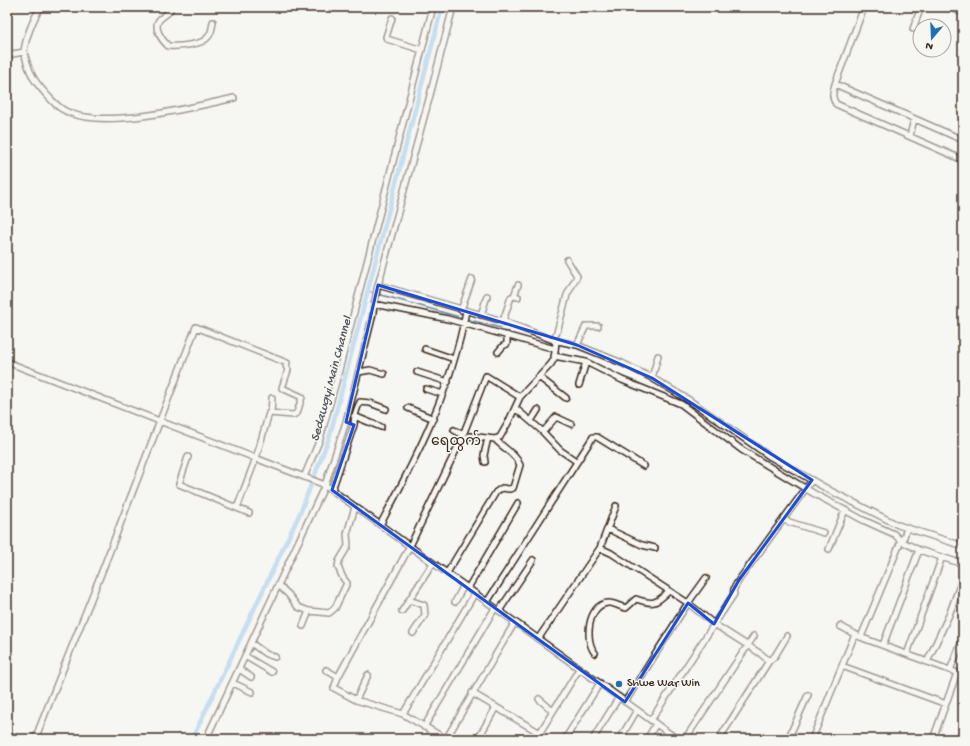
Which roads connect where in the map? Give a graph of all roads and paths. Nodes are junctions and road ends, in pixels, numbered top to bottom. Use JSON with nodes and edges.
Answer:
{"nodes":[{"id":1,"x":41,"y":7,"type":"edge"},
{"id":2,"x":169,"y":7,"type":"edge"},
{"id":3,"x":433,"y":7,"type":"edge"},
{"id":4,"x":453,"y":7,"type":"edge"},
{"id":5,"x":864,"y":7,"type":"edge"},
{"id":6,"x":921,"y":7,"type":"edge"},
{"id":7,"x":950,"y":7,"type":"edge"},
{"id":8,"x":963,"y":13,"type":"edge"},
{"id":9,"x":392,"y":18,"type":"dead end"},
{"id":10,"x":917,"y":18,"type":"edge"},
{"id":11,"x":213,"y":22,"type":"dead end"},
{"id":12,"x":422,"y":50,"type":"junction"},
{"id":13,"x":24,"y":52,"type":"junction"},
{"id":14,"x":7,"y":55,"type":"edge"},
{"id":15,"x":835,"y":84,"type":"junction"},
{"id":16,"x":234,"y":98,"type":"dead end"},
{"id":17,"x":914,"y":119,"type":"junction"},
{"id":18,"x":910,"y":136,"type":"junction"},
{"id":19,"x":963,"y":140,"type":"edge"},
{"id":20,"x":963,"y":160,"type":"edge"},
{"id":21,"x":567,"y":260,"type":"dead end"},
{"id":22,"x":472,"y":279,"type":"dead end"},
{"id":23,"x":518,"y":285,"type":"dead end"},
{"id":24,"x":377,"y":287,"type":"junction"},
{"id":25,"x":487,"y":296,"type":"dead end"},
{"id":26,"x":374,"y":304,"type":"junction"},
{"id":27,"x":465,"y":311,"type":"junction"},
{"id":28,"x":481,"y":315,"type":"junction"},
{"id":29,"x":503,"y":321,"type":"junction"},
{"id":30,"x":464,"y":322,"type":"junction"},
{"id":31,"x":598,"y":326,"type":"dead end"},
{"id":32,"x":507,"y":335,"type":"junction"},
{"id":33,"x":555,"y":344,"type":"junction"},
{"id":34,"x":577,"y":345,"type":"junction"},
{"id":35,"x":425,"y":349,"type":"dead end"},
{"id":36,"x":498,"y":352,"type":"dead end"},
{"id":37,"x":554,"y":356,"type":"junction"},
{"id":38,"x":658,"y":356,"type":"dead end"},
{"id":39,"x":454,"y":359,"type":"junction"},
{"id":40,"x":7,"y":362,"type":"edge"},
{"id":41,"x":586,"y":362,"type":"junction"},
{"id":42,"x":359,"y":372,"type":"junction"},
{"id":43,"x":417,"y":372,"type":"dead end"},
{"id":44,"x":384,"y":374,"type":"dead end"},
{"id":45,"x":539,"y":377,"type":"junction"},
{"id":46,"x":652,"y":378,"type":"junction"},
{"id":47,"x":448,"y":382,"type":"junction"},
{"id":48,"x":579,"y":386,"type":"dead end"},
{"id":49,"x":426,"y":389,"type":"dead end"},
{"id":50,"x":443,"y":394,"type":"junction"},
{"id":51,"x":520,"y":397,"type":"junction"},
{"id":52,"x":272,"y":398,"type":"dead end"},
{"id":53,"x":566,"y":398,"type":"dead end"},
{"id":54,"x":408,"y":408,"type":"dead end"},
{"id":55,"x":515,"y":408,"type":"junction"},
{"id":56,"x":386,"y":409,"type":"dead end"},
{"id":57,"x":538,"y":410,"type":"dead end"},
{"id":58,"x":271,"y":413,"type":"junction"},
{"id":59,"x":354,"y":416,"type":"junction"},
{"id":60,"x":434,"y":419,"type":"junction"},
{"id":61,"x":159,"y":421,"type":"junction"},
{"id":62,"x":531,"y":421,"type":"junction"},
{"id":63,"x":346,"y":422,"type":"junction"},
{"id":64,"x":571,"y":424,"type":"dead end"},
{"id":65,"x":354,"y":425,"type":"junction"},
{"id":66,"x":381,"y":428,"type":"dead end"},
{"id":67,"x":454,"y":430,"type":"dead end"},
{"id":68,"x":543,"y":432,"type":"junction"},
{"id":69,"x":734,"y":432,"type":"junction"},
{"id":70,"x":464,"y":436,"type":"junction"},
{"id":71,"x":488,"y":438,"type":"junction"},
{"id":72,"x":727,"y":438,"type":"junction"},
{"id":73,"x":496,"y":440,"type":"junction"},
{"id":74,"x":500,"y":450,"type":"dead end"},
{"id":75,"x":188,"y":457,"type":"dead end"},
{"id":76,"x":256,"y":458,"type":"junction"},
{"id":77,"x":576,"y":461,"type":"junction"},
{"id":78,"x":485,"y":462,"type":"dead end"},
{"id":79,"x":644,"y":466,"type":"dead end"},
{"id":80,"x":306,"y":478,"type":"junction"},
{"id":81,"x":812,"y":480,"type":"junction"},
{"id":82,"x":323,"y":484,"type":"junction"},
{"id":83,"x":806,"y":488,"type":"junction"},
{"id":84,"x":332,"y":490,"type":"junction"},
{"id":85,"x":518,"y":503,"type":"dead end"},
{"id":86,"x":616,"y":506,"type":"dead end"},
{"id":87,"x":355,"y":507,"type":"junction"},
{"id":88,"x":237,"y":508,"type":"junction"},
{"id":89,"x":844,"y":510,"type":"junction"},
{"id":90,"x":249,"y":513,"type":"dead end"},
{"id":91,"x":783,"y":520,"type":"junction"},
{"id":92,"x":380,"y":525,"type":"junction"},
{"id":93,"x":608,"y":529,"type":"junction"},
{"id":94,"x":906,"y":529,"type":"junction"},
{"id":95,"x":824,"y":533,"type":"dead end"},
{"id":96,"x":902,"y":539,"type":"junction"},
{"id":97,"x":410,"y":546,"type":"junction"},
{"id":98,"x":963,"y":546,"type":"edge"},
{"id":99,"x":600,"y":548,"type":"junction"},
{"id":100,"x":655,"y":548,"type":"dead end"},
{"id":101,"x":829,"y":549,"type":"dead end"},
{"id":102,"x":919,"y":550,"type":"junction"},
{"id":103,"x":942,"y":557,"type":"junction"},
{"id":104,"x":533,"y":560,"type":"dead end"},
{"id":105,"x":432,"y":563,"type":"junction"},
{"id":106,"x":963,"y":564,"type":"edge"},
{"id":107,"x":447,"y":573,"type":"junction"},
{"id":108,"x":963,"y":577,"type":"edge"},
{"id":109,"x":706,"y":578,"type":"dead end"},
{"id":110,"x":278,"y":586,"type":"junction"},
{"id":111,"x":466,"y":587,"type":"junction"},
{"id":112,"x":669,"y":591,"type":"junction"},
{"id":113,"x":475,"y":593,"type":"junction"},
{"id":114,"x":410,"y":600,"type":"junction"},
{"id":115,"x":455,"y":602,"type":"dead end"},
{"id":116,"x":487,"y":602,"type":"junction"},
{"id":117,"x":688,"y":603,"type":"junction"},
{"id":118,"x":497,"y":609,"type":"junction"},
{"id":119,"x":309,"y":611,"type":"junction"},
{"id":120,"x":402,"y":611,"type":"dead end"},
{"id":121,"x":514,"y":622,"type":"junction"},
{"id":122,"x":714,"y":624,"type":"junction"},
{"id":123,"x":303,"y":626,"type":"dead end"},
{"id":124,"x":840,"y":626,"type":"dead end"},
{"id":125,"x":413,"y":633,"type":"dead end"},
{"id":126,"x":855,"y":634,"type":"junction"},
{"id":127,"x":754,"y":636,"type":"dead end"},
{"id":128,"x":788,"y":636,"type":"dead end"},
{"id":129,"x":861,"y":637,"type":"junction"},
{"id":130,"x":538,"y":639,"type":"junction"},
{"id":131,"x":963,"y":639,"type":"edge"},
{"id":132,"x":251,"y":643,"type":"junction"},
{"id":133,"x":883,"y":645,"type":"junction"},
{"id":134,"x":747,"y":646,"type":"junction"},
{"id":135,"x":595,"y":653,"type":"dead end"},
{"id":136,"x":907,"y":654,"type":"junction"},
{"id":137,"x":245,"y":656,"type":"junction"},
{"id":138,"x":275,"y":657,"type":"dead end"},
{"id":139,"x":769,"y":661,"type":"junction"},
{"id":140,"x":927,"y":662,"type":"junction"},
{"id":141,"x":842,"y":666,"type":"junction"},
{"id":142,"x":239,"y":669,"type":"junction"},
{"id":143,"x":580,"y":669,"type":"junction"},
{"id":144,"x":326,"y":670,"type":"dead end"},
{"id":145,"x":950,"y":670,"type":"junction"},
{"id":146,"x":272,"y":672,"type":"dead end"},
{"id":147,"x":960,"y":674,"type":"edge"},
{"id":148,"x":368,"y":675,"type":"dead end"},
{"id":149,"x":251,"y":677,"type":"dead end"},
{"id":150,"x":338,"y":677,"type":"junction"},
{"id":151,"x":233,"y":682,"type":"junction"},
{"id":152,"x":600,"y":683,"type":"junction"},
{"id":153,"x":252,"y":692,"type":"dead end"},
{"id":154,"x":472,"y":693,"type":"junction"},
{"id":155,"x":808,"y":695,"type":"dead end"},
{"id":156,"x":619,"y":697,"type":"junction"},
{"id":157,"x":539,"y":699,"type":"dead end"},
{"id":158,"x":356,"y":700,"type":"junction"},
{"id":159,"x":625,"y":702,"type":"junction"},
{"id":160,"x":946,"y":704,"type":"junction"},
{"id":161,"x":496,"y":707,"type":"junction"},
{"id":162,"x":637,"y":710,"type":"junction"},
{"id":163,"x":553,"y":711,"type":"junction"},
{"id":164,"x":403,"y":714,"type":"junction"},
{"id":165,"x":651,"y":720,"type":"junction"},
{"id":166,"x":656,"y":724,"type":"junction"},
{"id":167,"x":424,"y":727,"type":"junction"},
{"id":168,"x":432,"y":731,"type":"junction"},
{"id":169,"x":540,"y":733,"type":"junction"},
{"id":170,"x":671,"y":737,"type":"edge"},
{"id":171,"x":35,"y":739,"type":"edge"},
{"id":172,"x":206,"y":739,"type":"edge"},
{"id":173,"x":427,"y":739,"type":"edge"},
{"id":174,"x":446,"y":739,"type":"edge"},
{"id":175,"x":478,"y":739,"type":"edge"},
{"id":176,"x":536,"y":739,"type":"edge"},
{"id":177,"x":566,"y":739,"type":"edge"},
{"id":178,"x":594,"y":739,"type":"edge"},
{"id":179,"x":620,"y":739,"type":"edge"},
{"id":180,"x":647,"y":739,"type":"edge"},
{"id":181,"x":677,"y":739,"type":"edge"},
{"id":182,"x":685,"y":739,"type":"edge"},
{"id":183,"x":719,"y":739,"type":"edge"},
{"id":184,"x":788,"y":739,"type":"edge"},
{"id":185,"x":812,"y":739,"type":"edge"},
{"id":186,"x":933,"y":739,"type":"edge"}],
"edges":[{"from":1,"to":13,"type":"street"},
{"from":2,"to":11,"type":"street"},
{"from":3,"to":12,"type":"street"},
{"from":4,"to":24,"type":"street"},
{"from":5,"to":15,"type":"street"},
{"from":6,"to":10,"type":"street"},
{"from":7,"to":8,"type":"street"},
{"from":9,"to":12,"type":"street"},
{"from":12,"to":80,"type":"street"},
{"from":13,"to":14,"type":"street"},
{"from":13,"to":16,"type":"street"},
{"from":15,"to":17,"type":"street"},
{"from":15,"to":18,"type":"street"},
{"from":17,"to":18,"type":"street"},
{"from":17,"to":19,"type":"street"},
{"from":18,"to":20,"type":"street"},
{"from":21,"to":33,"type":"street"},
{"from":22,"to":27,"type":"street"},
{"from":23,"to":29,"type":"street"},
{"from":24,"to":26,"type":"street"},
{"from":24,"to":27,"type":"street"},
{"from":25,"to":28,"type":"street"},
{"from":26,"to":30,"type":"street"},
{"from":26,"to":42,"type":"street"},
{"from":27,"to":28,"type":"street"},
{"from":27,"to":30,"type":"street"},
{"from":28,"to":29,"type":"street"},
{"from":29,"to":33,"type":"street"},
{"from":30,"to":32,"type":"street"},
{"from":30,"to":39,"type":"street"},
{"from":31,"to":34,"type":"street"},
{"from":32,"to":33,"type":"street"},
{"from":32,"to":36,"type":"street"},
{"from":33,"to":34,"type":"street"},
{"from":33,"to":37,"type":"street"},
{"from":34,"to":46,"type":"street"},
{"from":35,"to":39,"type":"street"},
{"from":37,"to":41,"type":"street"},
{"from":37,"to":45,"type":"street"},
{"from":38,"to":46,"type":"street"},
{"from":39,"to":47,"type":"street"},
{"from":40,"to":61,"type":"street"},
{"from":41,"to":48,"type":"street"},
{"from":41,"to":72,"type":"street"},
{"from":42,"to":44,"type":"street"},
{"from":42,"to":63,"type":"street"},
{"from":43,"to":47,"type":"street"},
{"from":45,"to":51,"type":"street"},
{"from":45,"to":53,"type":"street"},
{"from":46,"to":69,"type":"street"},
{"from":47,"to":50,"type":"street"},
{"from":49,"to":50,"type":"street"},
{"from":50,"to":60,"type":"street"},
{"from":51,"to":55,"type":"street"},
{"from":51,"to":70,"type":"street"},
{"from":52,"to":58,"type":"street"},
{"from":54,"to":60,"type":"street"},
{"from":55,"to":62,"type":"street"},
{"from":55,"to":73,"type":"street"},
{"from":56,"to":59,"type":"street"},
{"from":57,"to":62,"type":"street"},
{"from":58,"to":61,"type":"street"},
{"from":58,"to":76,"type":"street"},
{"from":59,"to":65,"type":"street"},
{"from":59,"to":66,"type":"street"},
{"from":60,"to":92,"type":"street"},
{"from":61,"to":76,"type":"street"},
{"from":61,"to":171,"type":"street"},
{"from":62,"to":68,"type":"street"},
{"from":63,"to":65,"type":"street"},
{"from":63,"to":82,"type":"street"},
{"from":64,"to":68,"type":"street"},
{"from":65,"to":84,"type":"street"},
{"from":67,"to":70,"type":"street"},
{"from":68,"to":77,"type":"street"},
{"from":69,"to":72,"type":"street"},
{"from":69,"to":81,"type":"street"},
{"from":70,"to":71,"type":"street"},
{"from":70,"to":97,"type":"street"},
{"from":71,"to":73,"type":"street"},
{"from":71,"to":78,"type":"street"},
{"from":72,"to":83,"type":"street"},
{"from":73,"to":74,"type":"street"},
{"from":73,"to":107,"type":"street"},
{"from":75,"to":88,"type":"street"},
{"from":76,"to":80,"type":"street"},
{"from":76,"to":88,"type":"street"},
{"from":77,"to":79,"type":"street"},
{"from":77,"to":116,"type":"street"},
{"from":80,"to":82,"type":"street"},
{"from":81,"to":83,"type":"street"},
{"from":81,"to":94,"type":"street"},
{"from":82,"to":84,"type":"street"},
{"from":82,"to":110,"type":"street"},
{"from":83,"to":89,"type":"street"},
{"from":83,"to":91,"type":"street"},
{"from":84,"to":87,"type":"street"},
{"from":85,"to":111,"type":"street"},
{"from":86,"to":93,"type":"street"},
{"from":87,"to":92,"type":"street"},
{"from":87,"to":119,"type":"street"},
{"from":88,"to":90,"type":"street"},
{"from":89,"to":96,"type":"street"},
{"from":89,"to":101,"type":"street"},
{"from":91,"to":95,"type":"street"},
{"from":91,"to":122,"type":"street"},
{"from":92,"to":97,"type":"street"},
{"from":93,"to":99,"type":"street"},
{"from":93,"to":100,"type":"street"},
{"from":94,"to":96,"type":"street"},
{"from":94,"to":98,"type":"street"},
{"from":96,"to":102,"type":"street"},
{"from":96,"to":129,"type":"street"},
{"from":97,"to":105,"type":"street"},
{"from":97,"to":150,"type":"street"},
{"from":99,"to":112,"type":"street"},
{"from":99,"to":130,"type":"street"},
{"from":102,"to":103,"type":"street"},
{"from":102,"to":133,"type":"street"},
{"from":103,"to":106,"type":"street"},
{"from":103,"to":136,"type":"street"},
{"from":104,"to":118,"type":"street"},
{"from":105,"to":107,"type":"street"},
{"from":105,"to":114,"type":"street"},
{"from":107,"to":111,"type":"street"},
{"from":108,"to":140,"type":"street"},
{"from":109,"to":117,"type":"street"},
{"from":110,"to":119,"type":"street"},
{"from":110,"to":132,"type":"street"},
{"from":111,"to":113,"type":"street"},
{"from":111,"to":115,"type":"street"},
{"from":112,"to":117,"type":"street"},
{"from":112,"to":135,"type":"street"},
{"from":113,"to":116,"type":"street"},
{"from":113,"to":164,"type":"street"},
{"from":114,"to":120,"type":"street"},
{"from":114,"to":125,"type":"street"},
{"from":116,"to":118,"type":"street"},
{"from":117,"to":122,"type":"street"},
{"from":117,"to":159,"type":"street"},
{"from":118,"to":121,"type":"street"},
{"from":118,"to":167,"type":"street"},
{"from":119,"to":123,"type":"street"},
{"from":121,"to":130,"type":"street"},
{"from":121,"to":154,"type":"street"},
{"from":122,"to":134,"type":"street"},
{"from":122,"to":165,"type":"street"},
{"from":124,"to":126,"type":"street"},
{"from":126,"to":129,"type":"street"},
{"from":126,"to":141,"type":"street"},
{"from":127,"to":134,"type":"street"},
{"from":128,"to":139,"type":"street"},
{"from":129,"to":133,"type":"street"},
{"from":130,"to":143,"type":"street"},
{"from":131,"to":145,"type":"street"},
{"from":132,"to":137,"type":"street"},
{"from":132,"to":138,"type":"street"},
{"from":133,"to":136,"type":"street"},
{"from":134,"to":139,"type":"street"},
{"from":134,"to":182,"type":"street"},
{"from":136,"to":140,"type":"street"},
{"from":137,"to":142,"type":"street"},
{"from":137,"to":146,"type":"street"},
{"from":139,"to":183,"type":"street"},
{"from":140,"to":145,"type":"street"},
{"from":141,"to":160,"type":"street"},
{"from":141,"to":185,"type":"street"},
{"from":142,"to":149,"type":"street"},
{"from":142,"to":151,"type":"street"},
{"from":143,"to":152,"type":"street"},
{"from":143,"to":163,"type":"street"},
{"from":144,"to":150,"type":"street"},
{"from":145,"to":147,"type":"street"},
{"from":147,"to":160,"type":"street"},
{"from":148,"to":158,"type":"street"},
{"from":150,"to":158,"type":"street"},
{"from":151,"to":153,"type":"street"},
{"from":151,"to":172,"type":"street"},
{"from":152,"to":156,"type":"street"},
{"from":152,"to":177,"type":"street"},
{"from":154,"to":161,"type":"street"},
{"from":154,"to":174,"type":"street"},
{"from":155,"to":184,"type":"street"},
{"from":156,"to":159,"type":"street"},
{"from":156,"to":178,"type":"street"},
{"from":157,"to":163,"type":"street"},
{"from":158,"to":164,"type":"street"},
{"from":159,"to":162,"type":"street"},
{"from":160,"to":186,"type":"street"},
{"from":161,"to":169,"type":"street"},
{"from":161,"to":175,"type":"street"},
{"from":162,"to":165,"type":"street"},
{"from":162,"to":179,"type":"street"},
{"from":163,"to":169,"type":"street"},
{"from":164,"to":167,"type":"street"},
{"from":165,"to":166,"type":"street"},
{"from":166,"to":170,"type":"street"},
{"from":166,"to":180,"type":"street"},
{"from":167,"to":168,"type":"street"},
{"from":168,"to":173,"type":"street"},
{"from":168,"to":174,"type":"street"},
{"from":169,"to":176,"type":"street"},
{"from":170,"to":181,"type":"street"}]}
